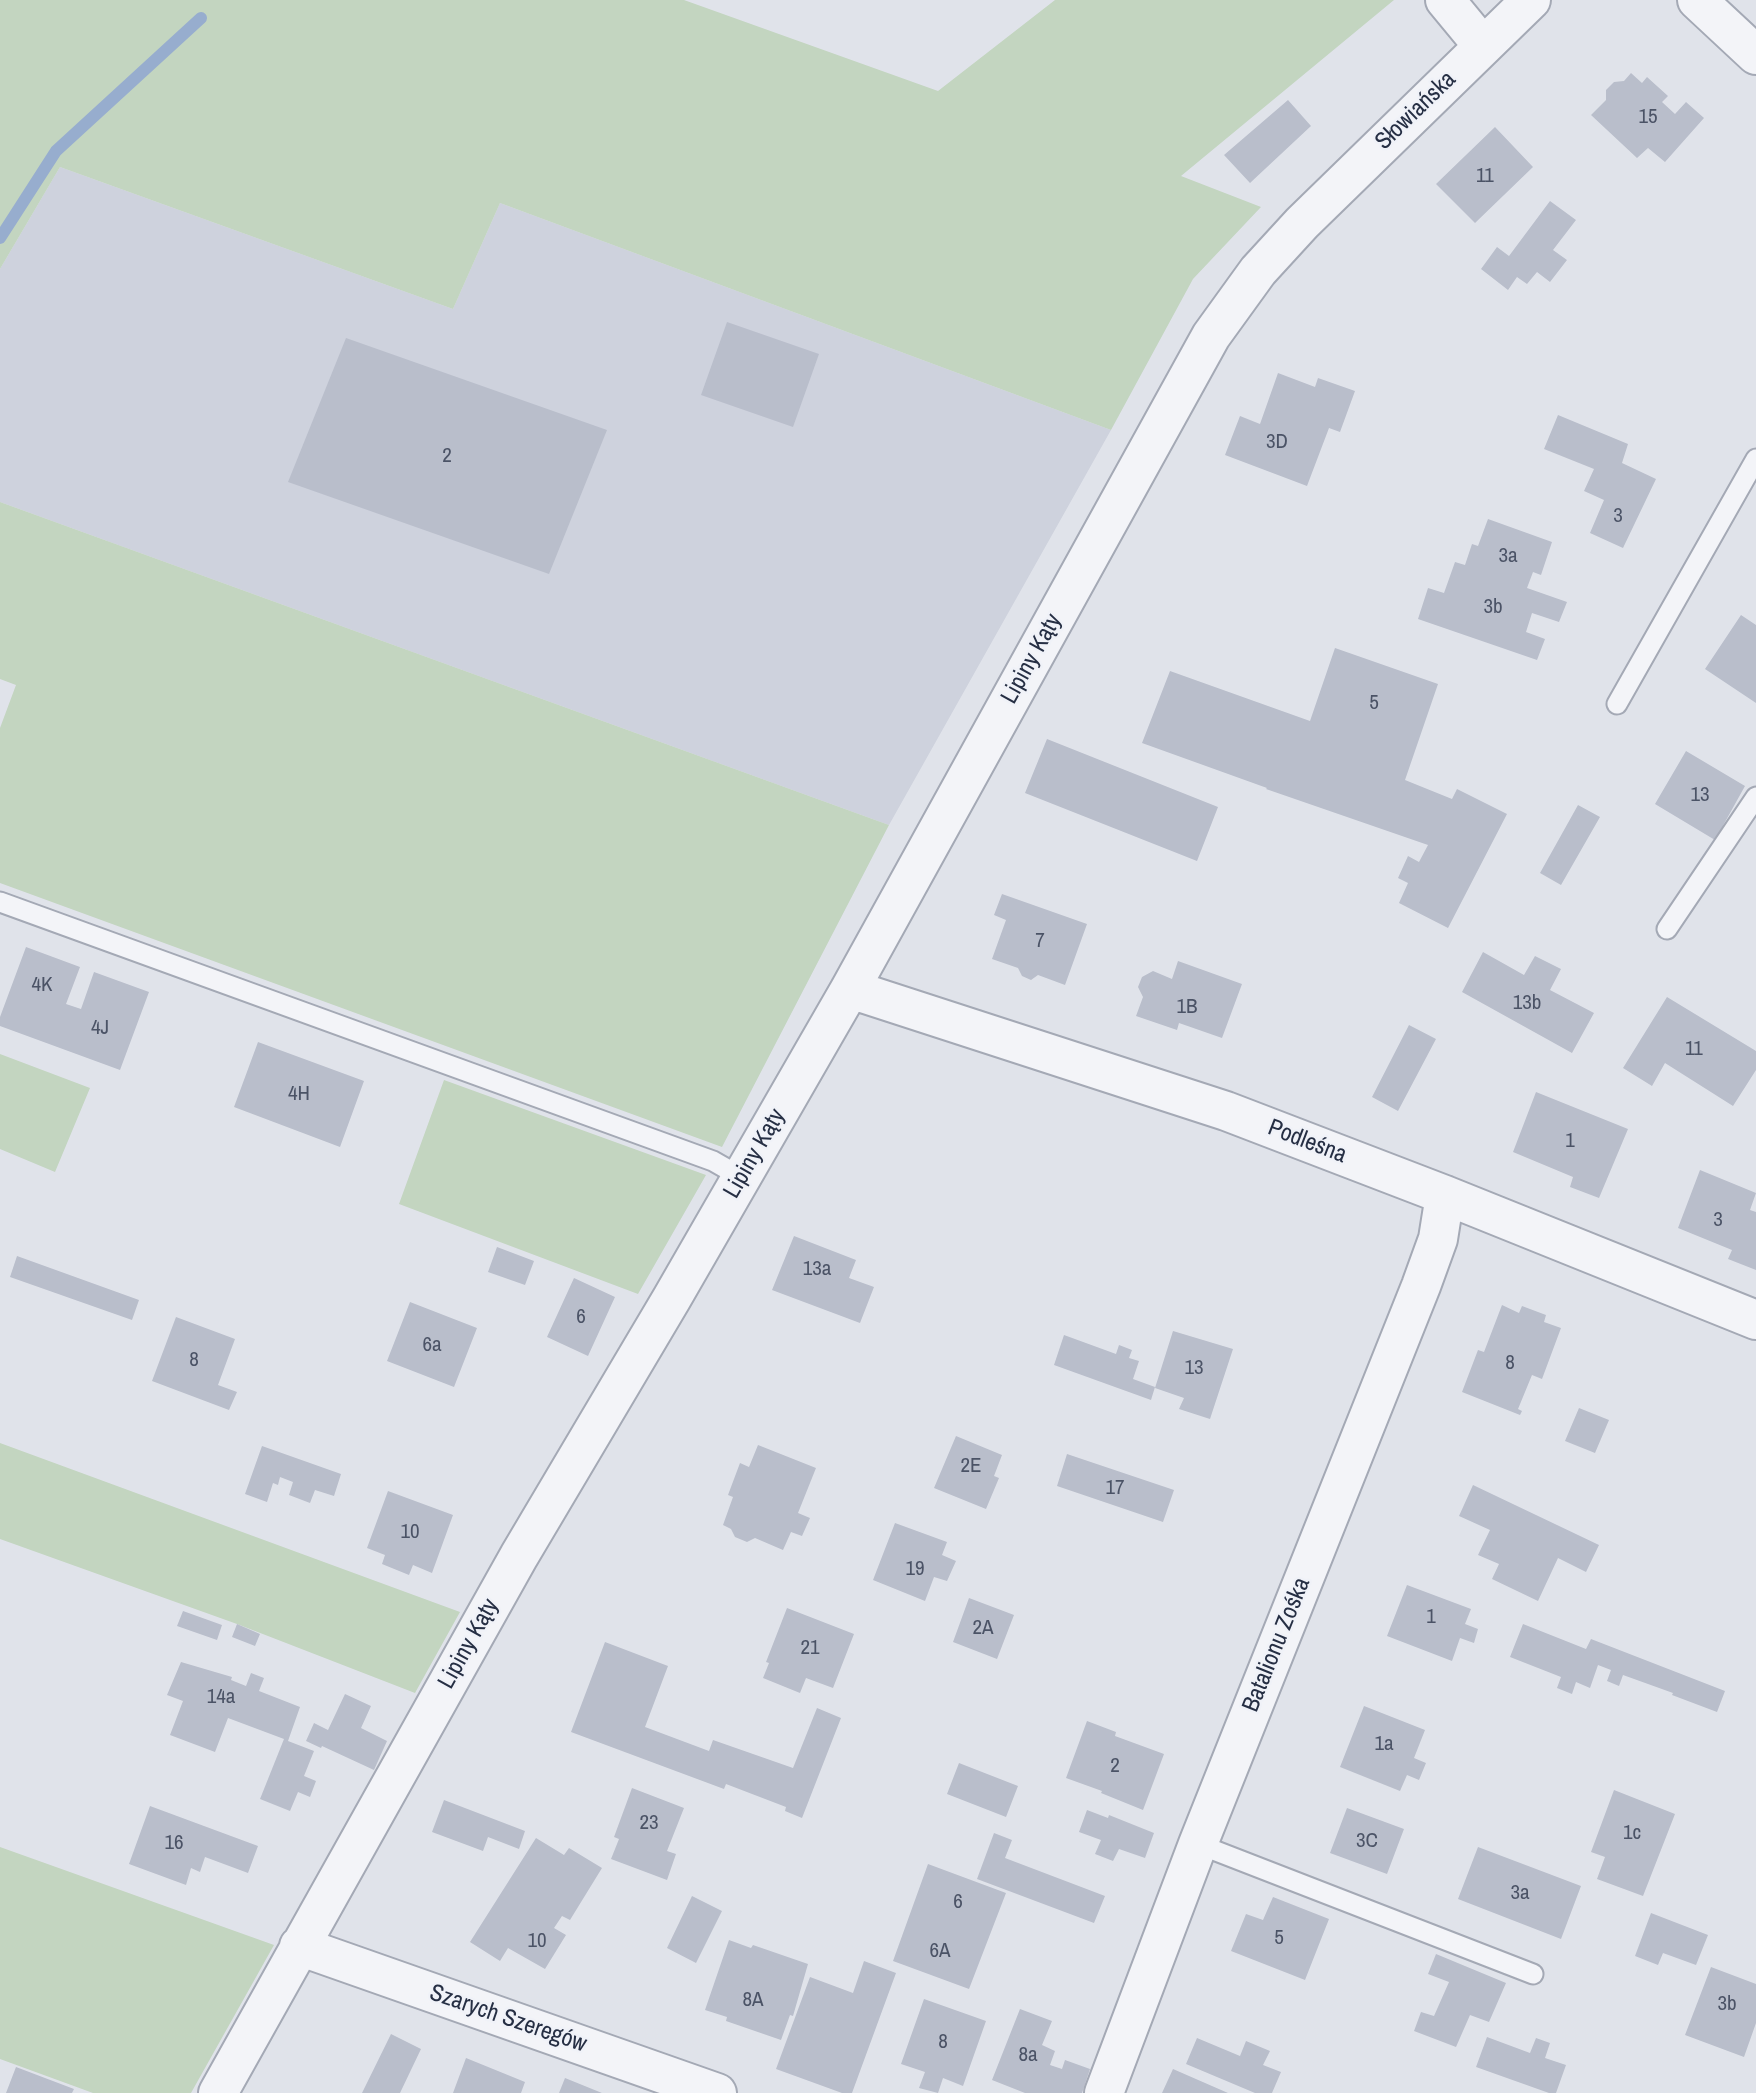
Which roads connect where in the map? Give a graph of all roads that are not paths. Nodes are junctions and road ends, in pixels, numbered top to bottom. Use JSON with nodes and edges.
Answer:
{"nodes":[{"id":1,"x":1445,"y":0,"type":"edge"},
{"id":2,"x":1531,"y":0,"type":"edge"},
{"id":3,"x":1697,"y":0,"type":"edge"},
{"id":4,"x":1483,"y":46,"type":"junction"},
{"id":5,"x":1756,"y":55,"type":"edge"},
{"id":6,"x":1302,"y":223,"type":"joint"},
{"id":7,"x":1756,"y":459,"type":"edge"},
{"id":8,"x":1617,"y":704,"type":"dead end"},
{"id":9,"x":1756,"y":797,"type":"edge"},
{"id":10,"x":0,"y":902,"type":"edge"},
{"id":11,"x":1667,"y":929,"type":"dead end"},
{"id":12,"x":850,"y":989,"type":"junction"},
{"id":13,"x":741,"y":1177,"type":"junction"},
{"id":14,"x":1445,"y":1195,"type":"junction"},
{"id":15,"x":1756,"y":1320,"type":"edge"},
{"id":16,"x":1198,"y":1844,"type":"junction"},
{"id":17,"x":299,"y":1946,"type":"junction"},
{"id":18,"x":1533,"y":1974,"type":"dead end"},
{"id":19,"x":218,"y":2093,"type":"edge"},
{"id":20,"x":717,"y":2093,"type":"edge"},
{"id":21,"x":1104,"y":2093,"type":"edge"}],
"edges":[{"from":1,"to":4,"type":"street"},
{"from":2,"to":4,"type":"street","name":"Słowiańska"},
{"from":3,"to":5,"type":"street"},
{"from":4,"to":6,"type":"street","name":"Słowiańska"},
{"from":6,"to":12,"type":"street","name":"Lipiny Kąty"},
{"from":7,"to":8,"type":"lane"},
{"from":9,"to":11,"type":"lane"},
{"from":10,"to":13,"type":"lane"},
{"from":12,"to":13,"type":"street","name":"Lipiny Kąty"},
{"from":12,"to":14,"type":"street","name":"Podleśna"},
{"from":13,"to":17,"type":"street","name":"Lipiny Kąty"},
{"from":14,"to":15,"type":"street","name":"Podleśna"},
{"from":14,"to":16,"type":"street","name":"Batalionu Zośka"},
{"from":16,"to":18,"type":"lane"},
{"from":16,"to":21,"type":"street","name":"Batalionu Zośka"},
{"from":17,"to":19,"type":"street","name":"Lipiny Kąty"},
{"from":17,"to":20,"type":"street","name":"Szarych Szeregów"}]}
